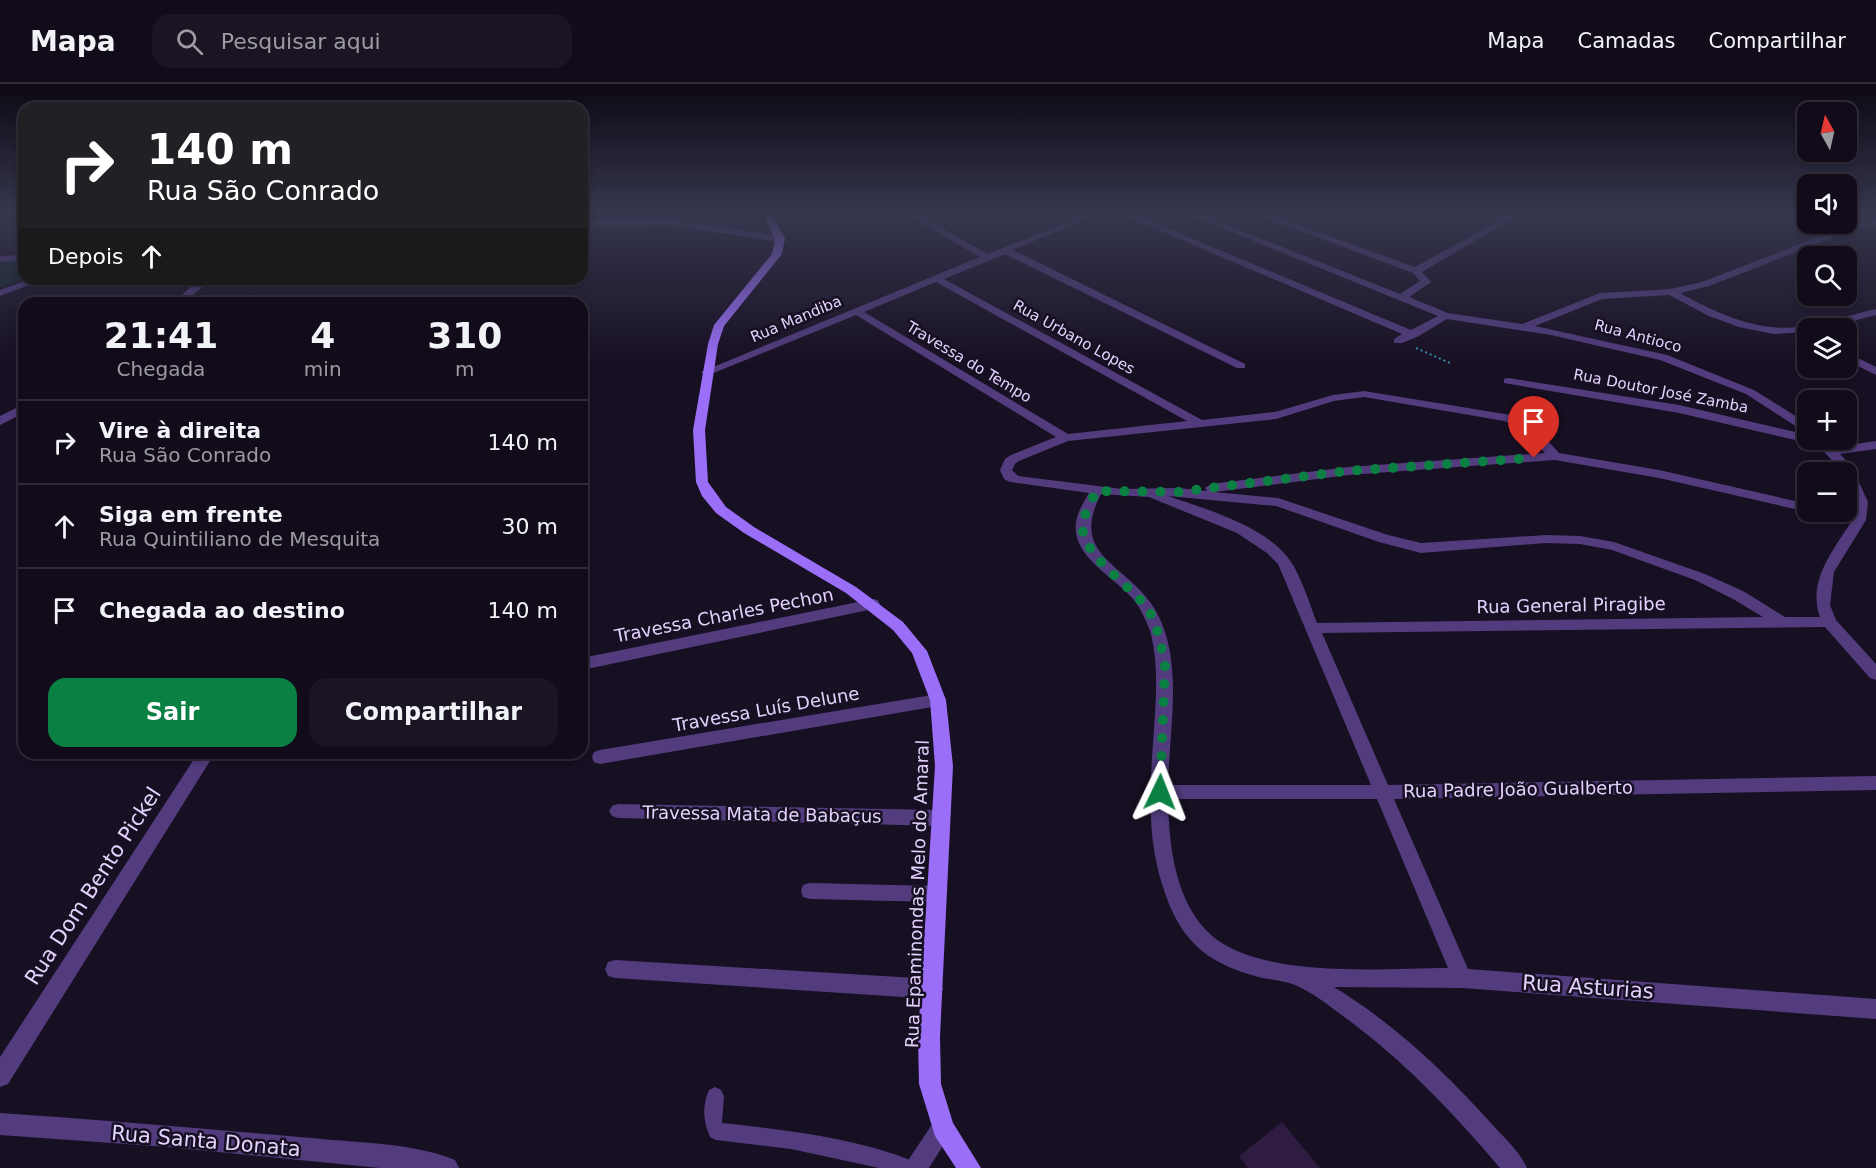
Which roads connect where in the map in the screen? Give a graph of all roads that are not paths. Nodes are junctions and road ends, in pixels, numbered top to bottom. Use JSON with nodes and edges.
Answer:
{"nodes":[{"id":1,"x":770,"y":264,"type":"edge"},
{"id":2,"x":969,"y":264,"type":"edge"},
{"id":3,"x":1033,"y":264,"type":"edge"},
{"id":4,"x":1243,"y":264,"type":"edge"},
{"id":5,"x":1315,"y":264,"type":"edge"},
{"id":6,"x":1396,"y":264,"type":"edge"},
{"id":7,"x":1429,"y":264,"type":"edge"},
{"id":8,"x":1758,"y":264,"type":"edge"},
{"id":9,"x":1416,"y":271,"type":"junction"},
{"id":10,"x":935,"y":278,"type":"junction"},
{"id":11,"x":23,"y":285,"type":"edge"},
{"id":12,"x":199,"y":285,"type":"edge"},
{"id":13,"x":1671,"y":292,"type":"junction"},
{"id":14,"x":0,"y":293,"type":"edge"},
{"id":15,"x":184,"y":297,"type":"edge"},
{"id":16,"x":1401,"y":298,"type":"junction"},
{"id":17,"x":856,"y":311,"type":"junction"},
{"id":18,"x":1876,"y":312,"type":"edge"},
{"id":19,"x":1446,"y":316,"type":"junction"},
{"id":20,"x":1854,"y":318,"type":"edge"},
{"id":21,"x":1525,"y":327,"type":"junction"},
{"id":22,"x":1797,"y":331,"type":"edge"},
{"id":23,"x":1413,"y":335,"type":"junction"},
{"id":24,"x":1398,"y":341,"type":"road end"},
{"id":25,"x":1857,"y":361,"type":"edge"},
{"id":26,"x":1240,"y":366,"type":"dead end"},
{"id":27,"x":707,"y":372,"type":"junction"},
{"id":28,"x":1876,"y":372,"type":"edge"},
{"id":29,"x":1508,"y":381,"type":"dead end"},
{"id":30,"x":18,"y":411,"type":"edge"},
{"id":31,"x":0,"y":421,"type":"edge"},
{"id":32,"x":1199,"y":423,"type":"junction"},
{"id":33,"x":1797,"y":423,"type":"edge"},
{"id":34,"x":1797,"y":436,"type":"edge"},
{"id":35,"x":1066,"y":438,"type":"junction"},
{"id":36,"x":1857,"y":445,"type":"edge"},
{"id":37,"x":1876,"y":445,"type":"edge"},
{"id":38,"x":1830,"y":450,"type":"edge"},
{"id":39,"x":1556,"y":456,"type":"junction"},
{"id":40,"x":1096,"y":491,"type":"junction"},
{"id":41,"x":1178,"y":492,"type":"junction"},
{"id":42,"x":1146,"y":493,"type":"junction"},
{"id":43,"x":1797,"y":505,"type":"edge"},
{"id":44,"x":1859,"y":520,"type":"joint"},
{"id":45,"x":873,"y":604,"type":"junction"},
{"id":46,"x":1780,"y":621,"type":"junction"},
{"id":47,"x":1829,"y":622,"type":"junction"},
{"id":48,"x":1314,"y":628,"type":"junction"},
{"id":49,"x":588,"y":663,"type":"edge"},
{"id":50,"x":1876,"y":674,"type":"edge"},
{"id":51,"x":938,"y":700,"type":"junction"},
{"id":52,"x":600,"y":757,"type":"dead end"},
{"id":53,"x":203,"y":759,"type":"edge"},
{"id":54,"x":1876,"y":783,"type":"edge"},
{"id":55,"x":1160,"y":792,"type":"junction"},
{"id":56,"x":1384,"y":792,"type":"junction"},
{"id":57,"x":618,"y":812,"type":"dead end"},
{"id":58,"x":941,"y":818,"type":"junction"},
{"id":59,"x":810,"y":891,"type":"dead end"},
{"id":60,"x":936,"y":894,"type":"junction"},
{"id":61,"x":615,"y":969,"type":"dead end"},
{"id":62,"x":1300,"y":977,"type":"junction"},
{"id":63,"x":1462,"y":978,"type":"junction"},
{"id":64,"x":933,"y":989,"type":"junction"},
{"id":65,"x":1876,"y":1009,"type":"edge"},
{"id":66,"x":0,"y":1076,"type":"edge"},
{"id":67,"x":715,"y":1096,"type":"dead end"},
{"id":68,"x":0,"y":1124,"type":"edge"},
{"id":69,"x":943,"y":1128,"type":"junction"},
{"id":70,"x":447,"y":1168,"type":"edge"},
{"id":71,"x":906,"y":1168,"type":"edge"},
{"id":72,"x":915,"y":1168,"type":"edge"},
{"id":73,"x":969,"y":1168,"type":"edge"},
{"id":74,"x":1515,"y":1168,"type":"edge"}],
"edges":[{"from":1,"to":27,"type":"street","name":"Rua Epaminondas Melo do Amaral"},
{"from":2,"to":10,"type":"street","name":"Rua Mandiba"},
{"from":3,"to":26,"type":"street"},
{"from":4,"to":23,"type":"street"},
{"from":5,"to":16,"type":"street","name":"Rua Antioco"},
{"from":6,"to":9,"type":"street"},
{"from":7,"to":9,"type":"street"},
{"from":8,"to":13,"type":"street"},
{"from":9,"to":16,"type":"street"},
{"from":10,"to":17,"type":"street","name":"Rua Mandiba"},
{"from":10,"to":32,"type":"street","name":"Rua Urbano Lopes"},
{"from":11,"to":14,"type":"street"},
{"from":12,"to":15,"type":"street"},
{"from":13,"to":21,"type":"street"},
{"from":13,"to":22,"type":"street"},
{"from":16,"to":19,"type":"street","name":"Rua Antioco"},
{"from":17,"to":27,"type":"street","name":"Rua Mandiba"},
{"from":17,"to":35,"type":"street","name":"Travessa do Tempo"},
{"from":18,"to":20,"type":"street"},
{"from":19,"to":21,"type":"street","name":"Rua Antioco"},
{"from":19,"to":23,"type":"street"},
{"from":21,"to":33,"type":"street","name":"Rua Antioco"},
{"from":23,"to":24,"type":"street"},
{"from":25,"to":28,"type":"street"},
{"from":27,"to":45,"type":"street","name":"Rua Epaminondas Melo do Amaral"},
{"from":29,"to":34,"type":"street","name":"Rua Doutor José Zamba"},
{"from":30,"to":31,"type":"street"},
{"from":32,"to":35,"type":"street"},
{"from":32,"to":39,"type":"street"},
{"from":35,"to":40,"type":"street"},
{"from":36,"to":37,"type":"street"},
{"from":38,"to":44,"type":"street"},
{"from":39,"to":41,"type":"street"},
{"from":39,"to":43,"type":"street"},
{"from":40,"to":42,"type":"street"},
{"from":40,"to":55,"type":"street","name":"Rua Asturias"},
{"from":41,"to":42,"type":"street"},
{"from":41,"to":46,"type":"street"},
{"from":42,"to":48,"type":"street"},
{"from":44,"to":47,"type":"street"},
{"from":45,"to":49,"type":"street","name":"Travessa Charles Pechon"},
{"from":45,"to":51,"type":"street","name":"Rua Epaminondas Melo do Amaral"},
{"from":46,"to":47,"type":"street","name":"Rua General Piragibe"},
{"from":46,"to":48,"type":"street","name":"Rua General Piragibe"},
{"from":47,"to":50,"type":"street"},
{"from":48,"to":56,"type":"street"},
{"from":51,"to":52,"type":"street","name":"Travessa Luís Delune"},
{"from":51,"to":58,"type":"street","name":"Rua Epaminondas Melo do Amaral"},
{"from":53,"to":66,"type":"street","name":"Rua Dom Bento Pickel"},
{"from":54,"to":56,"type":"street","name":"Rua Padre João Gualberto"},
{"from":55,"to":56,"type":"street","name":"Rua Padre João Gualberto"},
{"from":55,"to":62,"type":"street","name":"Rua Asturias"},
{"from":56,"to":63,"type":"street"},
{"from":57,"to":58,"type":"street","name":"Travessa Mata de Babaçus"},
{"from":58,"to":60,"type":"street","name":"Rua Epaminondas Melo do Amaral"},
{"from":59,"to":60,"type":"street"},
{"from":60,"to":64,"type":"street","name":"Rua Epaminondas Melo do Amaral"},
{"from":61,"to":64,"type":"street"},
{"from":62,"to":63,"type":"street","name":"Rua Asturias"},
{"from":62,"to":74,"type":"street","name":"Rua Asturias"},
{"from":63,"to":65,"type":"street","name":"Rua Asturias"},
{"from":64,"to":69,"type":"street","name":"Rua Epaminondas Melo do Amaral"},
{"from":67,"to":71,"type":"lane"},
{"from":68,"to":70,"type":"street","name":"Rua Santa Donata"},
{"from":69,"to":72,"type":"street"},
{"from":69,"to":73,"type":"street","name":"Rua Epaminondas Melo do Amaral"}]}
